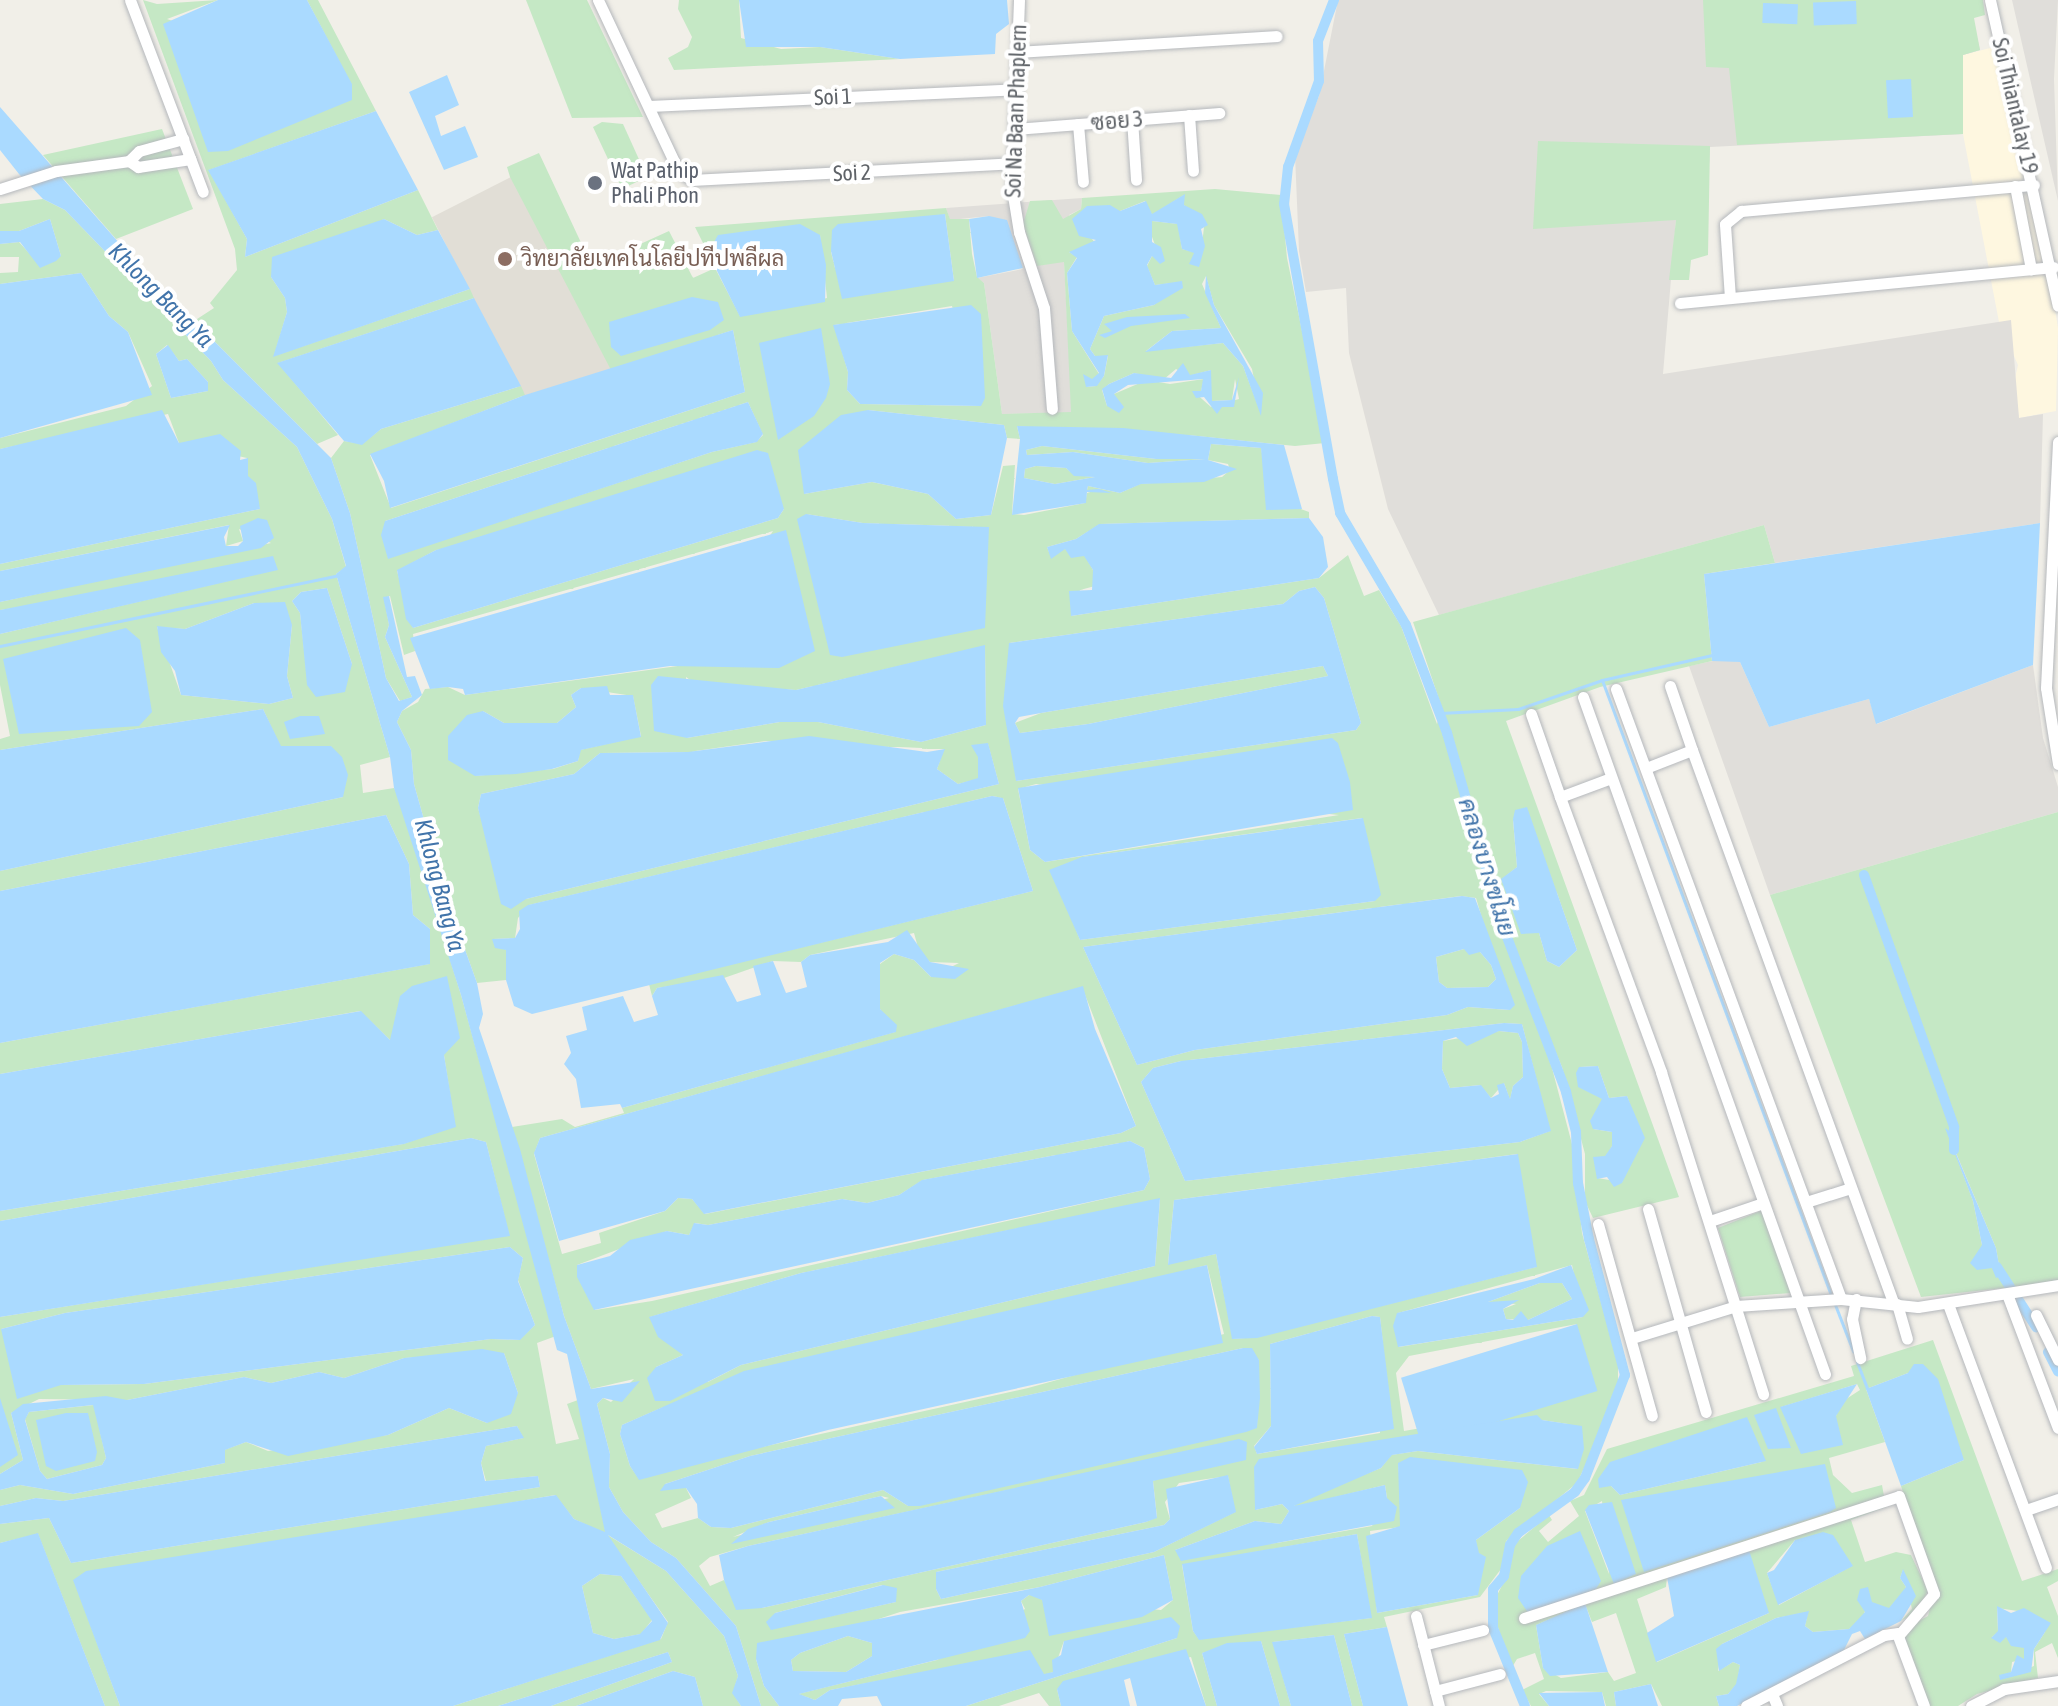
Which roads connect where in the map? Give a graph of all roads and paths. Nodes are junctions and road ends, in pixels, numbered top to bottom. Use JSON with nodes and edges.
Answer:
{"nodes":[{"id":1,"x":130,"y":0,"type":"edge"},
{"id":2,"x":598,"y":0,"type":"edge"},
{"id":3,"x":1019,"y":0,"type":"edge"},
{"id":4,"x":1990,"y":0,"type":"edge"},
{"id":5,"x":1277,"y":36,"type":"dead end"},
{"id":6,"x":1018,"y":52,"type":"junction"},
{"id":7,"x":1017,"y":89,"type":"junction"},
{"id":8,"x":649,"y":106,"type":"junction"},
{"id":9,"x":1219,"y":113,"type":"dead end"},
{"id":10,"x":1189,"y":115,"type":"junction"},
{"id":11,"x":1132,"y":119,"type":"junction"},
{"id":12,"x":1078,"y":124,"type":"junction"},
{"id":13,"x":1015,"y":129,"type":"junction"},
{"id":14,"x":183,"y":139,"type":"junction"},
{"id":15,"x":190,"y":159,"type":"junction"},
{"id":16,"x":129,"y":161,"type":"junction"},
{"id":17,"x":1012,"y":163,"type":"junction"},
{"id":18,"x":1193,"y":171,"type":"dead end"},
{"id":19,"x":1136,"y":180,"type":"dead end"},
{"id":20,"x":1083,"y":182,"type":"dead end"},
{"id":21,"x":2034,"y":185,"type":"junction"},
{"id":22,"x":2015,"y":186,"type":"junction"},
{"id":23,"x":0,"y":189,"type":"edge"},
{"id":24,"x":203,"y":192,"type":"dead end"},
{"id":25,"x":2053,"y":267,"type":"junction"},
{"id":26,"x":2031,"y":269,"type":"junction"},
{"id":27,"x":1730,"y":298,"type":"junction"},
{"id":28,"x":1680,"y":303,"type":"dead end"},
{"id":29,"x":2058,"y":306,"type":"edge"},
{"id":30,"x":1052,"y":409,"type":"dead end"},
{"id":31,"x":2058,"y":442,"type":"edge"},
{"id":32,"x":2056,"y":484,"type":"edge"},
{"id":33,"x":1670,"y":686,"type":"dead end"},
{"id":34,"x":1616,"y":689,"type":"dead end"},
{"id":35,"x":1583,"y":697,"type":"dead end"},
{"id":36,"x":1531,"y":714,"type":"dead end"},
{"id":37,"x":1692,"y":750,"type":"junction"},
{"id":38,"x":2058,"y":764,"type":"edge"},
{"id":39,"x":1646,"y":768,"type":"junction"},
{"id":40,"x":1611,"y":778,"type":"junction"},
{"id":41,"x":1560,"y":797,"type":"junction"},
{"id":42,"x":1851,"y":1188,"type":"junction"},
{"id":43,"x":1806,"y":1202,"type":"junction"},
{"id":44,"x":1763,"y":1203,"type":"junction"},
{"id":45,"x":1648,"y":1209,"type":"dead end"},
{"id":46,"x":1710,"y":1221,"type":"junction"},
{"id":47,"x":1598,"y":1224,"type":"dead end"},
{"id":48,"x":2058,"y":1285,"type":"edge"},
{"id":49,"x":2007,"y":1294,"type":"junction"},
{"id":50,"x":1835,"y":1299,"type":"junction"},
{"id":51,"x":1856,"y":1299,"type":"junction"},
{"id":52,"x":1798,"y":1301,"type":"junction"},
{"id":53,"x":1895,"y":1303,"type":"junction"},
{"id":54,"x":1948,"y":1304,"type":"junction"},
{"id":55,"x":1736,"y":1306,"type":"junction"},
{"id":56,"x":2036,"y":1315,"type":"dead end"},
{"id":57,"x":1681,"y":1321,"type":"junction"},
{"id":58,"x":1632,"y":1338,"type":"junction"},
{"id":59,"x":1907,"y":1339,"type":"dead end"},
{"id":60,"x":1860,"y":1358,"type":"dead end"},
{"id":61,"x":2058,"y":1360,"type":"edge"},
{"id":62,"x":1825,"y":1374,"type":"dead end"},
{"id":63,"x":1763,"y":1394,"type":"dead end"},
{"id":64,"x":1706,"y":1412,"type":"dead end"},
{"id":65,"x":1652,"y":1416,"type":"dead end"},
{"id":66,"x":2058,"y":1428,"type":"edge"},
{"id":67,"x":2058,"y":1499,"type":"edge"},
{"id":68,"x":2026,"y":1510,"type":"junction"},
{"id":69,"x":2046,"y":1567,"type":"dead end"},
{"id":70,"x":1416,"y":1616,"type":"dead end"},
{"id":71,"x":1524,"y":1618,"type":"dead end"},
{"id":72,"x":1483,"y":1630,"type":"dead end"},
{"id":73,"x":1898,"y":1633,"type":"junction"},
{"id":74,"x":1423,"y":1645,"type":"junction"},
{"id":75,"x":1500,"y":1674,"type":"dead end"},
{"id":76,"x":2058,"y":1681,"type":"edge"},
{"id":77,"x":1435,"y":1691,"type":"junction"},
{"id":78,"x":1772,"y":1694,"type":"junction"},
{"id":79,"x":1439,"y":1706,"type":"edge"},
{"id":80,"x":1746,"y":1706,"type":"edge"},
{"id":81,"x":1777,"y":1706,"type":"edge"},
{"id":82,"x":1924,"y":1706,"type":"edge"},
{"id":83,"x":1971,"y":1706,"type":"edge"}],
"edges":[{"from":1,"to":14,"type":"street"},
{"from":2,"to":8,"type":"street"},
{"from":3,"to":6,"type":"street","name":"Soi Na Baan Phaplern"},
{"from":4,"to":21,"type":"street","name":"Soi Thiantalay 19"},
{"from":5,"to":6,"type":"street"},
{"from":6,"to":7,"type":"street","name":"Soi Na Baan Phaplern"},
{"from":7,"to":8,"type":"street","name":"Soi 1"},
{"from":7,"to":13,"type":"street","name":"Soi Na Baan Phaplern"},
{"from":8,"to":17,"type":"street","name":"Soi 2"},
{"from":9,"to":10,"type":"street","name":"ซอย 3"},
{"from":10,"to":11,"type":"street","name":"ซอย 3"},
{"from":10,"to":18,"type":"street"},
{"from":11,"to":12,"type":"street","name":"ซอย 3"},
{"from":11,"to":19,"type":"street"},
{"from":12,"to":13,"type":"street","name":"ซอย 3"},
{"from":12,"to":20,"type":"street"},
{"from":13,"to":17,"type":"street","name":"Soi Na Baan Phaplern"},
{"from":14,"to":15,"type":"street"},
{"from":14,"to":16,"type":"street"},
{"from":15,"to":16,"type":"street"},
{"from":15,"to":24,"type":"street"},
{"from":16,"to":23,"type":"street"},
{"from":17,"to":30,"type":"street","name":"Soi Na Baan Phaplern"},
{"from":21,"to":22,"type":"street"},
{"from":21,"to":25,"type":"street","name":"Soi Thiantalay 19"},
{"from":22,"to":26,"type":"street"},
{"from":22,"to":27,"type":"street"},
{"from":25,"to":26,"type":"street"},
{"from":25,"to":29,"type":"street","name":"Soi Thiantalay 19"},
{"from":26,"to":27,"type":"street"},
{"from":27,"to":28,"type":"street"},
{"from":31,"to":32,"type":"street"},
{"from":32,"to":38,"type":"street"},
{"from":33,"to":37,"type":"street"},
{"from":34,"to":39,"type":"street"},
{"from":35,"to":40,"type":"street"},
{"from":36,"to":41,"type":"street"},
{"from":37,"to":39,"type":"street"},
{"from":37,"to":42,"type":"street"},
{"from":39,"to":43,"type":"street"},
{"from":40,"to":41,"type":"street"},
{"from":40,"to":44,"type":"street"},
{"from":41,"to":46,"type":"street"},
{"from":42,"to":43,"type":"street"},
{"from":42,"to":53,"type":"street"},
{"from":43,"to":50,"type":"street"},
{"from":44,"to":46,"type":"street"},
{"from":44,"to":52,"type":"street"},
{"from":45,"to":57,"type":"street"},
{"from":46,"to":55,"type":"street"},
{"from":47,"to":58,"type":"street"},
{"from":48,"to":49,"type":"street"},
{"from":49,"to":54,"type":"street"},
{"from":49,"to":66,"type":"street"},
{"from":50,"to":51,"type":"street"},
{"from":50,"to":52,"type":"street"},
{"from":51,"to":53,"type":"street"},
{"from":51,"to":60,"type":"street"},
{"from":52,"to":55,"type":"street"},
{"from":52,"to":62,"type":"street"},
{"from":53,"to":54,"type":"street"},
{"from":53,"to":59,"type":"street"},
{"from":54,"to":68,"type":"street"},
{"from":55,"to":57,"type":"street"},
{"from":55,"to":63,"type":"street"},
{"from":56,"to":61,"type":"street"},
{"from":57,"to":58,"type":"street"},
{"from":57,"to":64,"type":"street"},
{"from":58,"to":65,"type":"street"},
{"from":67,"to":68,"type":"street"},
{"from":68,"to":69,"type":"street"},
{"from":70,"to":74,"type":"street"},
{"from":71,"to":73,"type":"street"},
{"from":72,"to":74,"type":"street"},
{"from":73,"to":78,"type":"street"},
{"from":73,"to":82,"type":"street"},
{"from":74,"to":77,"type":"street"},
{"from":75,"to":77,"type":"street"},
{"from":76,"to":83,"type":"street"},
{"from":77,"to":79,"type":"street"},
{"from":78,"to":80,"type":"street"},
{"from":78,"to":81,"type":"street"}]}
